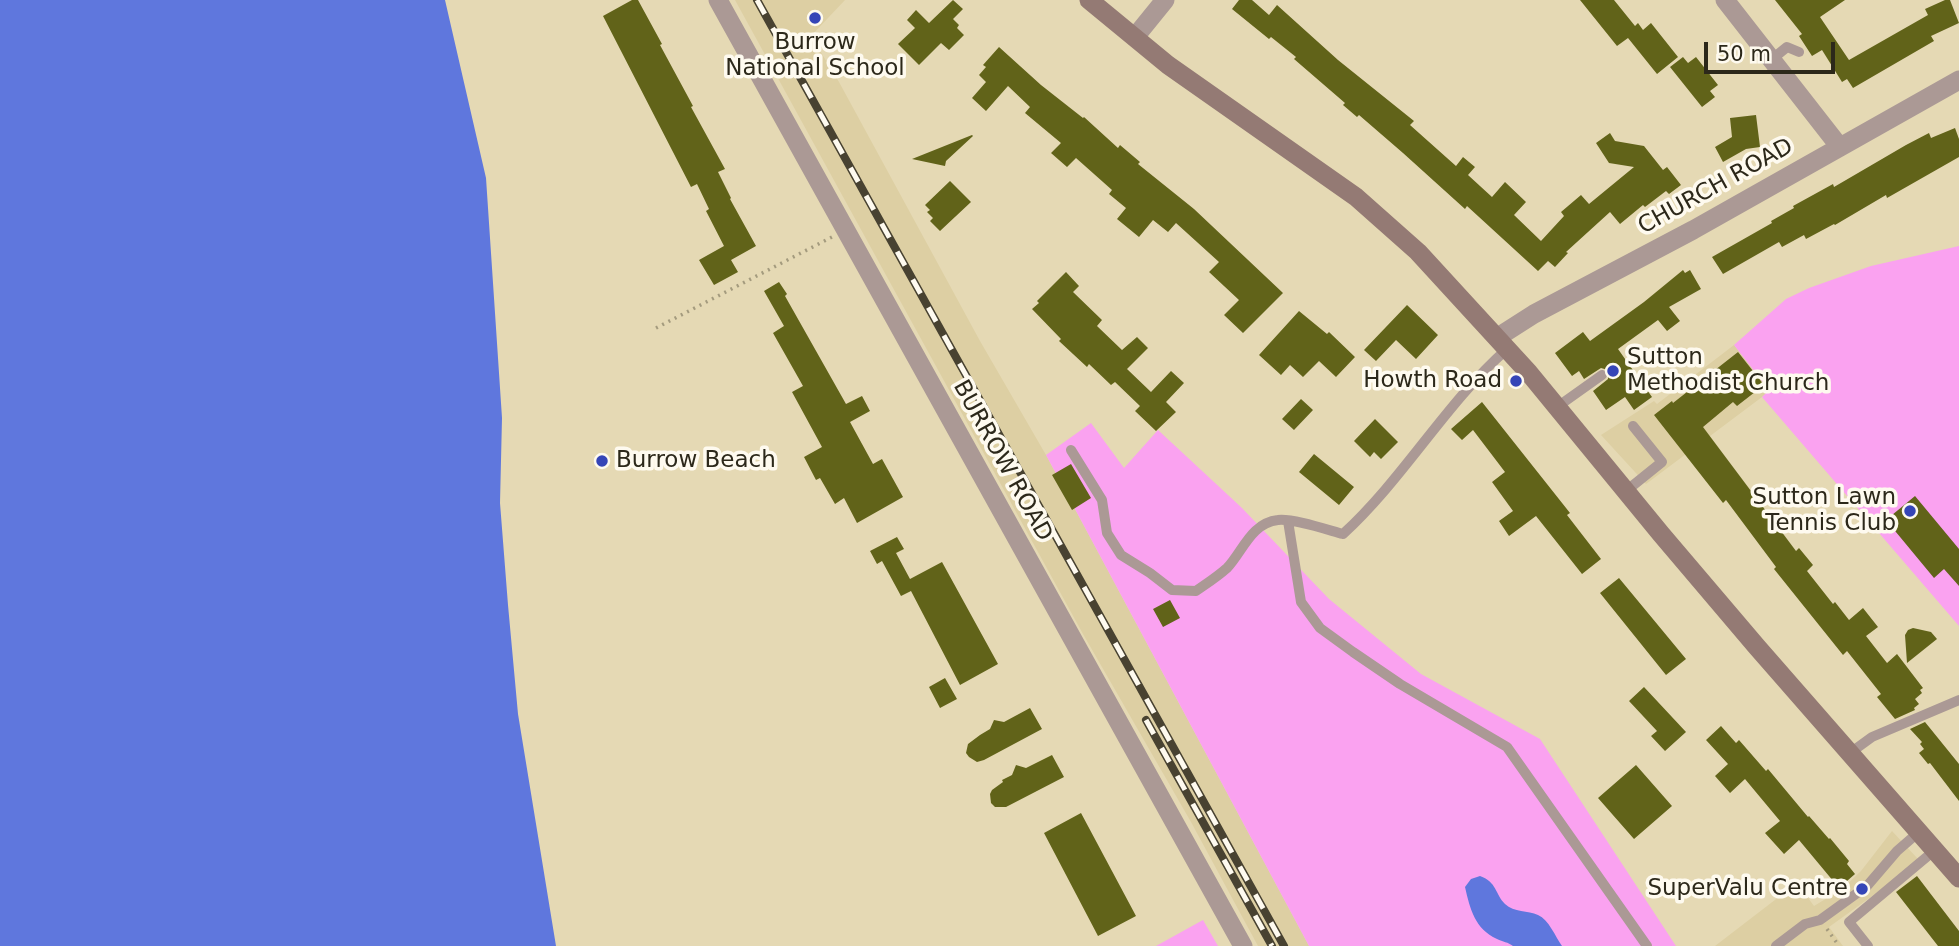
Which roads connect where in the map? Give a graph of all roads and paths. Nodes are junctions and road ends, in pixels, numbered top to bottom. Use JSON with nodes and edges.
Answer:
{"nodes":[{"id":1,"x":718,"y":0,"type":"edge"},
{"id":2,"x":1089,"y":0,"type":"edge"},
{"id":3,"x":1165,"y":0,"type":"edge"},
{"id":4,"x":1725,"y":0,"type":"edge"},
{"id":5,"x":1135,"y":37,"type":"junction"},
{"id":6,"x":1800,"y":52,"type":"dead end"},
{"id":7,"x":1772,"y":60,"type":"junction"},
{"id":8,"x":1959,"y":80,"type":"edge"},
{"id":9,"x":1839,"y":146,"type":"junction"},
{"id":10,"x":818,"y":245,"type":"dead end"},
{"id":11,"x":656,"y":328,"type":"dead end"},
{"id":12,"x":1503,"y":343,"type":"junction"},
{"id":13,"x":1602,"y":375,"type":"dead end"},
{"id":14,"x":1557,"y":407,"type":"junction"},
{"id":15,"x":1633,"y":426,"type":"dead end"},
{"id":16,"x":1071,"y":450,"type":"dead end"},
{"id":17,"x":1626,"y":491,"type":"junction"},
{"id":18,"x":1288,"y":521,"type":"junction"},
{"id":19,"x":1959,"y":700,"type":"edge"},
{"id":20,"x":1850,"y":753,"type":"junction"},
{"id":21,"x":1920,"y":831,"type":"junction"},
{"id":22,"x":1935,"y":850,"type":"junction"},
{"id":23,"x":1959,"y":878,"type":"edge"},
{"id":24,"x":1243,"y":946,"type":"edge"},
{"id":25,"x":1647,"y":946,"type":"edge"},
{"id":26,"x":1776,"y":946,"type":"edge"},
{"id":27,"x":1868,"y":946,"type":"edge"}],
"edges":[{"from":1,"to":24,"type":"street","name":"BURROW ROAD"},
{"from":2,"to":5,"type":"main road"},
{"from":3,"to":5,"type":"street"},
{"from":4,"to":7,"type":"street"},
{"from":5,"to":12,"type":"main road"},
{"from":6,"to":7,"type":"lane"},
{"from":7,"to":9,"type":"street"},
{"from":8,"to":9,"type":"street","name":"CHURCH ROAD"},
{"from":9,"to":12,"type":"street","name":"CHURCH ROAD"},
{"from":10,"to":11,"type":"path"},
{"from":12,"to":14,"type":"main road"},
{"from":12,"to":18,"type":"lane"},
{"from":13,"to":14,"type":"lane"},
{"from":14,"to":17,"type":"main road"},
{"from":15,"to":17,"type":"lane"},
{"from":16,"to":18,"type":"lane"},
{"from":17,"to":20,"type":"main road"},
{"from":18,"to":25,"type":"lane"},
{"from":19,"to":20,"type":"lane"},
{"from":20,"to":21,"type":"main road"},
{"from":21,"to":22,"type":"main road"},
{"from":21,"to":26,"type":"lane"},
{"from":22,"to":23,"type":"main road"},
{"from":22,"to":27,"type":"lane"}]}
